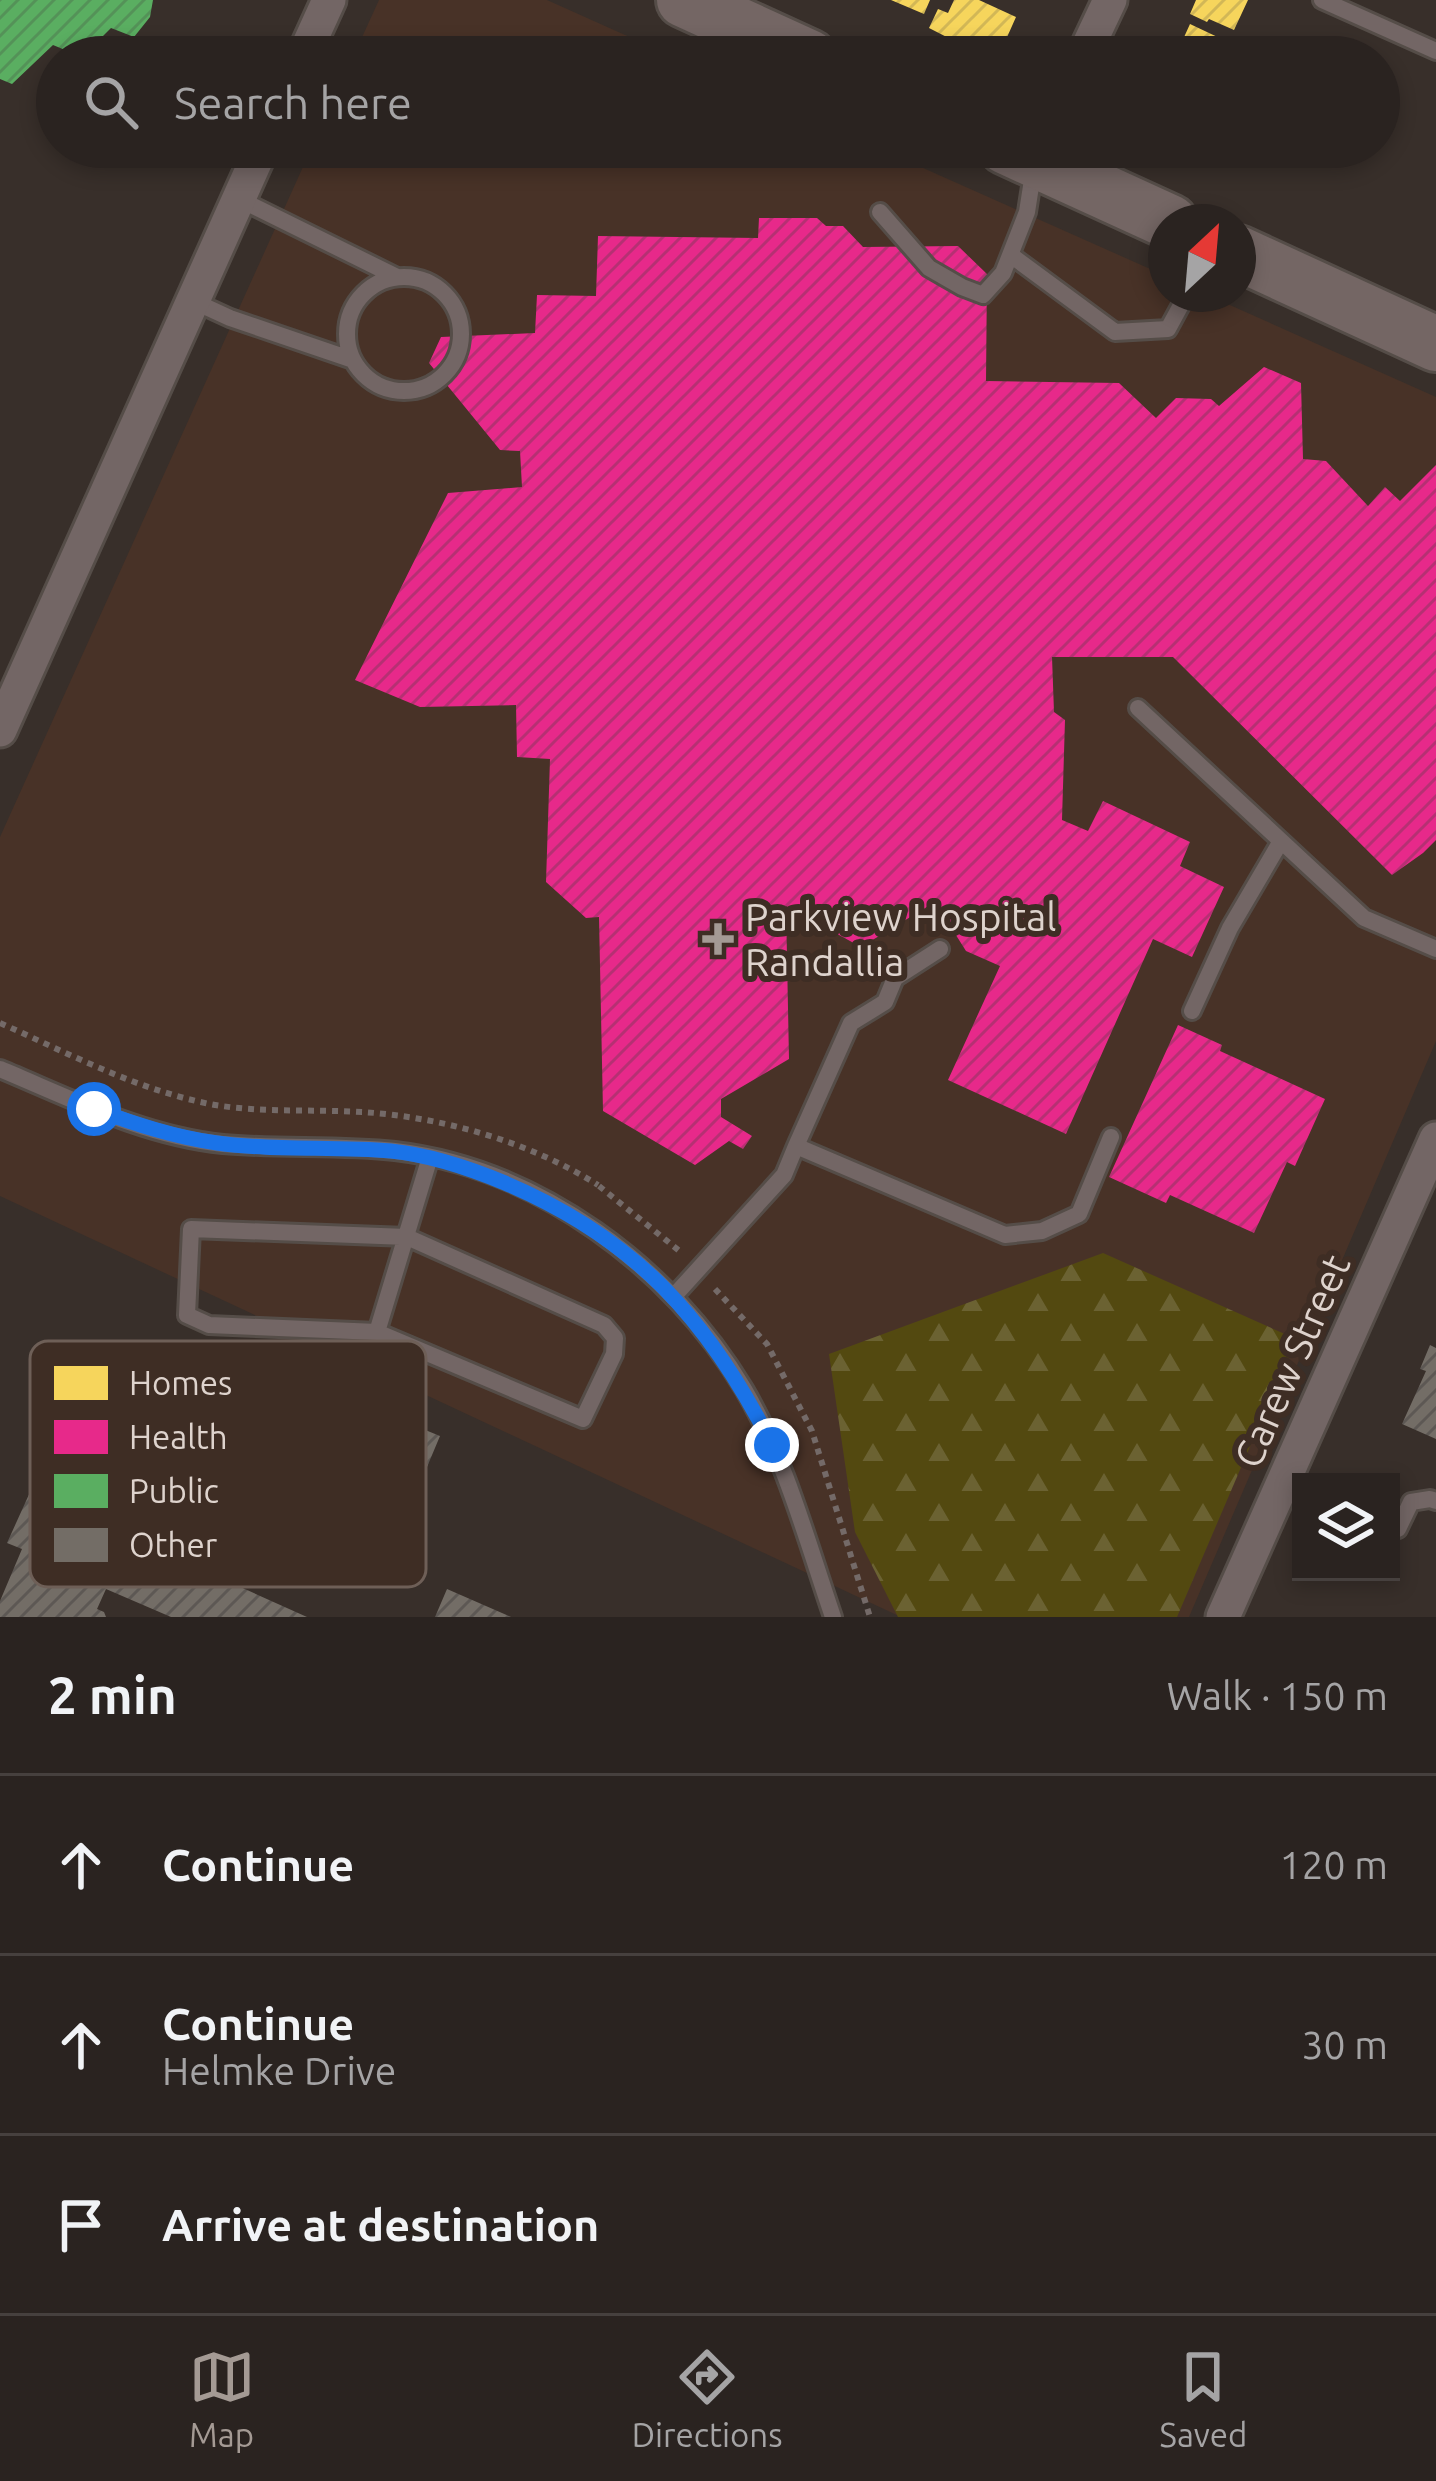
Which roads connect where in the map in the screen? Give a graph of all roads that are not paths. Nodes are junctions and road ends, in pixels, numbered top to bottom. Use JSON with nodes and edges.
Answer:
{"nodes":[{"id":1,"x":328,"y":0,"type":"edge"},
{"id":2,"x":684,"y":0,"type":"edge"},
{"id":3,"x":1110,"y":0,"type":"edge"},
{"id":4,"x":1322,"y":0,"type":"edge"},
{"id":5,"x":312,"y":36,"type":"edge"},
{"id":6,"x":762,"y":36,"type":"edge"},
{"id":7,"x":1093,"y":36,"type":"edge"},
{"id":8,"x":1436,"y":51,"type":"edge"},
{"id":9,"x":253,"y":168,"type":"edge"},
{"id":10,"x":1027,"y":168,"type":"edge"},
{"id":11,"x":1061,"y":168,"type":"edge"},
{"id":12,"x":239,"y":199,"type":"junction"},
{"id":13,"x":1148,"y":211,"type":"edge"},
{"id":14,"x":880,"y":212,"type":"dead end"},
{"id":15,"x":1012,"y":256,"type":"dead end"},
{"id":16,"x":1256,"y":261,"type":"edge"},
{"id":17,"x":398,"y":278,"type":"junction"},
{"id":18,"x":193,"y":301,"type":"junction"},
{"id":19,"x":1177,"y":312,"type":"edge"},
{"id":20,"x":1436,"y":344,"type":"edge"},
{"id":21,"x":353,"y":360,"type":"junction"},
{"id":22,"x":1138,"y":708,"type":"dead end"},
{"id":23,"x":0,"y":730,"type":"edge"},
{"id":24,"x":1281,"y":841,"type":"junction"},
{"id":25,"x":940,"y":949,"type":"dead end"},
{"id":26,"x":1436,"y":949,"type":"edge"},
{"id":27,"x":1192,"y":1011,"type":"dead end"},
{"id":28,"x":0,"y":1069,"type":"edge"},
{"id":29,"x":1111,"y":1137,"type":"dead end"},
{"id":30,"x":1436,"y":1139,"type":"edge"},
{"id":31,"x":796,"y":1146,"type":"junction"},
{"id":32,"x":430,"y":1157,"type":"junction"},
{"id":33,"x":406,"y":1237,"type":"junction"},
{"id":34,"x":674,"y":1296,"type":"junction"},
{"id":35,"x":377,"y":1332,"type":"junction"},
{"id":36,"x":398,"y":1341,"type":"edge"},
{"id":37,"x":426,"y":1353,"type":"edge"},
{"id":38,"x":1436,"y":1502,"type":"edge"},
{"id":39,"x":1400,"y":1525,"type":"edge"},
{"id":40,"x":833,"y":1617,"type":"edge"},
{"id":41,"x":1223,"y":1617,"type":"edge"}],
"edges":[{"from":1,"to":5,"type":"street"},
{"from":2,"to":6,"type":"main road"},
{"from":3,"to":7,"type":"street"},
{"from":4,"to":8,"type":"lane"},
{"from":9,"to":12,"type":"street"},
{"from":10,"to":14,"type":"lane"},
{"from":11,"to":13,"type":"main road"},
{"from":12,"to":17,"type":"lane"},
{"from":12,"to":18,"type":"street"},
{"from":15,"to":19,"type":"lane"},
{"from":16,"to":20,"type":"main road"},
{"from":17,"to":21,"type":"lane"},
{"from":17,"to":21,"type":"lane"},
{"from":18,"to":21,"type":"lane"},
{"from":18,"to":23,"type":"street"},
{"from":22,"to":24,"type":"lane"},
{"from":24,"to":26,"type":"lane"},
{"from":24,"to":27,"type":"lane"},
{"from":25,"to":31,"type":"lane"},
{"from":28,"to":32,"type":"lane"},
{"from":29,"to":31,"type":"lane"},
{"from":30,"to":41,"type":"street","name":"Carew Street"},
{"from":31,"to":34,"type":"lane"},
{"from":32,"to":33,"type":"lane"},
{"from":32,"to":34,"type":"lane"},
{"from":33,"to":35,"type":"lane"},
{"from":33,"to":35,"type":"lane"},
{"from":33,"to":37,"type":"lane"},
{"from":34,"to":40,"type":"lane"},
{"from":35,"to":36,"type":"lane"},
{"from":38,"to":39,"type":"lane"}]}
